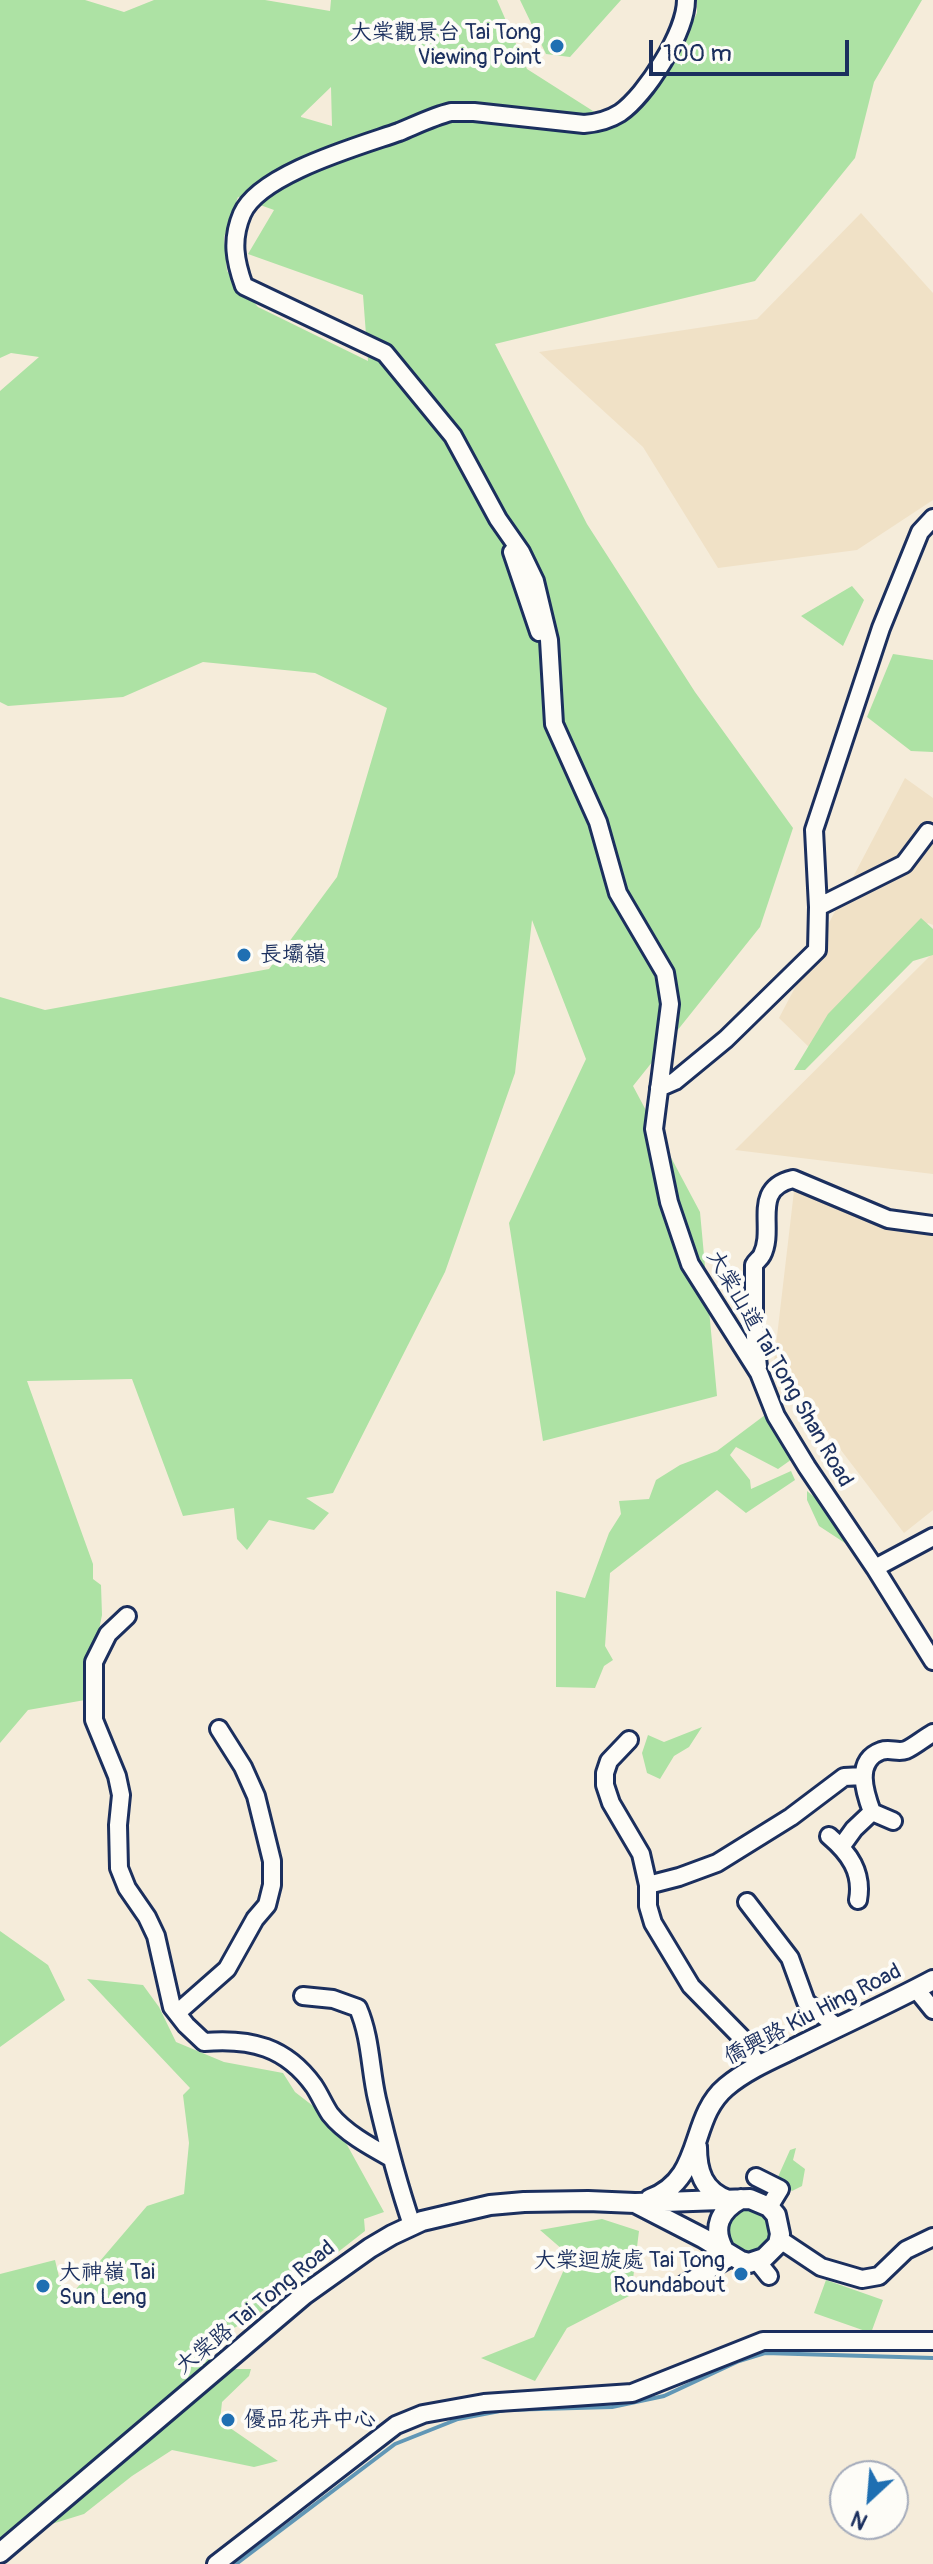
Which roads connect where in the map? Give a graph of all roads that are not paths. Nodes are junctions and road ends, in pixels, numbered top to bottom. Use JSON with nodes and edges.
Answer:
{"nodes":[{"id":1,"x":686,"y":0,"type":"edge"},
{"id":2,"x":933,"y":518,"type":"edge"},
{"id":3,"x":928,"y":832,"type":"dead end"},
{"id":4,"x":818,"y":907,"type":"junction"},
{"id":5,"x":663,"y":1055,"type":"junction"},
{"id":6,"x":690,"y":1069,"type":"junction"},
{"id":7,"x":659,"y":1088,"type":"junction"},
{"id":8,"x":933,"y":1225,"type":"edge"},
{"id":9,"x":759,"y":1373,"type":"junction"},
{"id":10,"x":933,"y":1537,"type":"edge"},
{"id":11,"x":875,"y":1568,"type":"junction"},
{"id":12,"x":127,"y":1616,"type":"dead end"},
{"id":13,"x":933,"y":1661,"type":"edge"},
{"id":14,"x":219,"y":1729,"type":"dead end"},
{"id":15,"x":933,"y":1733,"type":"edge"},
{"id":16,"x":629,"y":1740,"type":"dead end"},
{"id":17,"x":863,"y":1776,"type":"junction"},
{"id":18,"x":872,"y":1812,"type":"junction"},
{"id":19,"x":893,"y":1821,"type":"dead end"},
{"id":20,"x":648,"y":1885,"type":"junction"},
{"id":21,"x":858,"y":1900,"type":"dead end"},
{"id":22,"x":747,"y":1902,"type":"dead end"},
{"id":23,"x":933,"y":1980,"type":"edge"},
{"id":24,"x":916,"y":1989,"type":"junction"},
{"id":25,"x":303,"y":1996,"type":"dead end"},
{"id":26,"x":933,"y":2010,"type":"edge"},
{"id":27,"x":177,"y":2013,"type":"junction"},
{"id":28,"x":837,"y":2027,"type":"junction"},
{"id":29,"x":758,"y":2066,"type":"junction"},
{"id":30,"x":697,"y":2144,"type":"junction"},
{"id":31,"x":391,"y":2158,"type":"junction"},
{"id":32,"x":756,"y":2177,"type":"dead end"},
{"id":33,"x":735,"y":2200,"type":"junction"},
{"id":34,"x":635,"y":2203,"type":"junction"},
{"id":35,"x":769,"y":2207,"type":"junction"},
{"id":36,"x":412,"y":2225,"type":"junction"},
{"id":37,"x":933,"y":2237,"type":"edge"},
{"id":38,"x":779,"y":2239,"type":"junction"},
{"id":39,"x":728,"y":2254,"type":"junction"},
{"id":40,"x":685,"y":2284,"type":"dead end"},
{"id":41,"x":933,"y":2341,"type":"edge"},
{"id":42,"x":0,"y":2553,"type":"edge"},
{"id":43,"x":216,"y":2564,"type":"edge"}],
"edges":[{"from":1,"to":5,"type":"street","name":"大棠山道 Tai Tong Shan Road"},
{"from":2,"to":4,"type":"street"},
{"from":3,"to":4,"type":"street"},
{"from":4,"to":6,"type":"street"},
{"from":5,"to":6,"type":"street"},
{"from":5,"to":7,"type":"street","name":"大棠山道 Tai Tong Shan Road"},
{"from":6,"to":7,"type":"street"},
{"from":7,"to":9,"type":"street","name":"大棠山道 Tai Tong Shan Road"},
{"from":8,"to":9,"type":"street"},
{"from":9,"to":11,"type":"street","name":"大棠山道 Tai Tong Shan Road"},
{"from":10,"to":11,"type":"street"},
{"from":11,"to":13,"type":"street","name":"大棠山道 Tai Tong Shan Road"},
{"from":12,"to":27,"type":"street"},
{"from":14,"to":27,"type":"street"},
{"from":15,"to":17,"type":"street"},
{"from":16,"to":20,"type":"street"},
{"from":17,"to":18,"type":"street"},
{"from":17,"to":20,"type":"street"},
{"from":18,"to":19,"type":"street"},
{"from":18,"to":21,"type":"street"},
{"from":20,"to":29,"type":"street"},
{"from":22,"to":28,"type":"street"},
{"from":23,"to":24,"type":"street","name":"僑興路 Kiu Hing Road"},
{"from":24,"to":26,"type":"street"},
{"from":24,"to":28,"type":"street","name":"僑興路 Kiu Hing Road"},
{"from":25,"to":31,"type":"street"},
{"from":27,"to":31,"type":"street"},
{"from":28,"to":29,"type":"street","name":"僑興路 Kiu Hing Road"},
{"from":29,"to":30,"type":"street","name":"僑興路 Kiu Hing Road"},
{"from":30,"to":33,"type":"street"},
{"from":30,"to":34,"type":"street","name":"僑興路 Kiu Hing Road"},
{"from":31,"to":36,"type":"street"},
{"from":32,"to":35,"type":"street"},
{"from":33,"to":34,"type":"street","name":"大棠路 Tai Tong Road"},
{"from":33,"to":35,"type":"street","name":"大棠路 Tai Tong Road"},
{"from":33,"to":39,"type":"street"},
{"from":34,"to":36,"type":"street","name":"大棠路 Tai Tong Road"},
{"from":34,"to":39,"type":"street","name":"大棠路 Tai Tong Road"},
{"from":35,"to":38,"type":"street"},
{"from":36,"to":42,"type":"street","name":"大棠路 Tai Tong Road"},
{"from":37,"to":38,"type":"street"},
{"from":38,"to":39,"type":"street","name":"大棠路 Tai Tong Road"},
{"from":39,"to":40,"type":"street"},
{"from":41,"to":43,"type":"street"}]}
